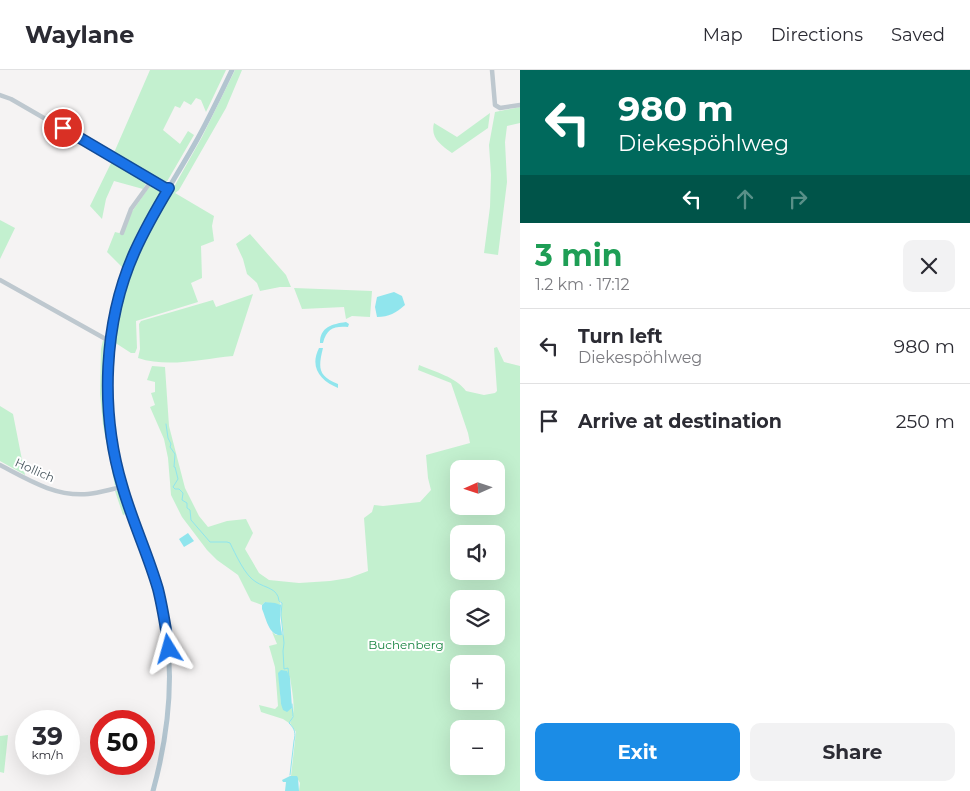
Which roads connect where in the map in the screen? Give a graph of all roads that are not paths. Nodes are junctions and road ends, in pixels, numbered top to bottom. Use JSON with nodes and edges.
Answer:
{"nodes":[{"id":1,"x":232,"y":70,"type":"edge"},
{"id":2,"x":492,"y":70,"type":"edge"},
{"id":3,"x":0,"y":95,"type":"edge"},
{"id":4,"x":520,"y":105,"type":"edge"},
{"id":5,"x":152,"y":180,"type":"junction"},
{"id":6,"x":169,"y":188,"type":"junction"},
{"id":7,"x":122,"y":233,"type":"dead end"},
{"id":8,"x":0,"y":280,"type":"edge"},
{"id":9,"x":110,"y":342,"type":"junction"},
{"id":10,"x":0,"y":465,"type":"edge"},
{"id":11,"x":122,"y":487,"type":"junction"},
{"id":12,"x":153,"y":791,"type":"edge"}],
"edges":[{"from":1,"to":6,"type":"main road"},
{"from":2,"to":4,"type":"street"},
{"from":3,"to":5,"type":"street"},
{"from":5,"to":6,"type":"street"},
{"from":5,"to":7,"type":"street"},
{"from":6,"to":9,"type":"main road"},
{"from":8,"to":9,"type":"street"},
{"from":9,"to":11,"type":"main road"},
{"from":10,"to":11,"type":"street","name":"Hollich"},
{"from":11,"to":12,"type":"main road"}]}
